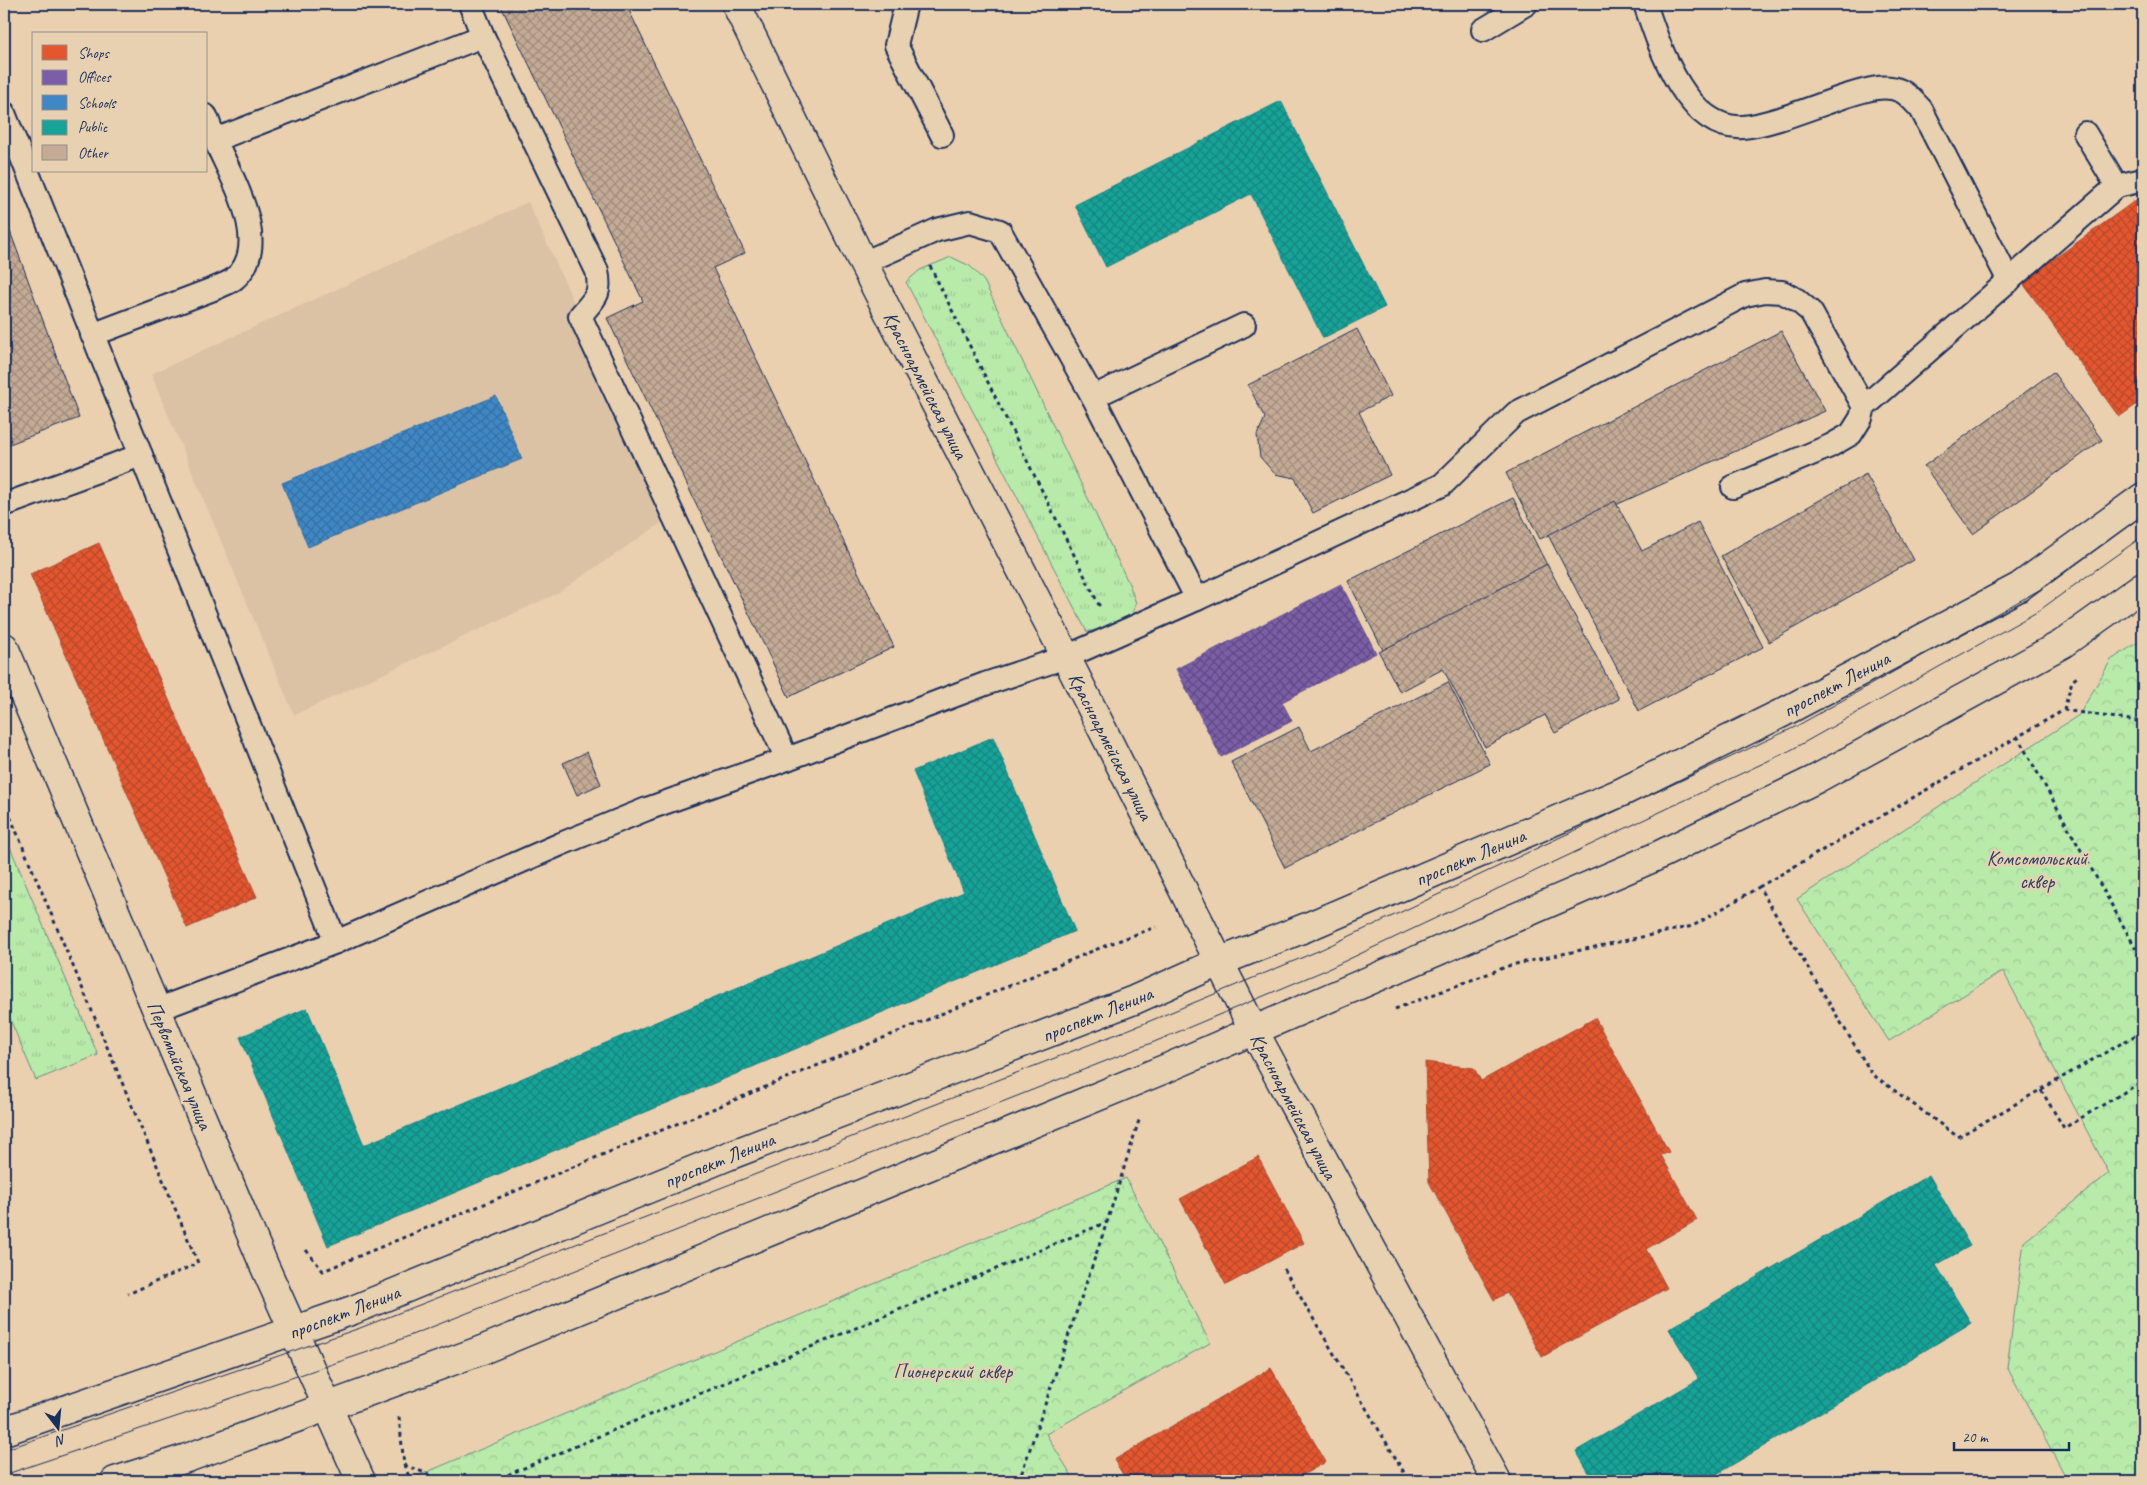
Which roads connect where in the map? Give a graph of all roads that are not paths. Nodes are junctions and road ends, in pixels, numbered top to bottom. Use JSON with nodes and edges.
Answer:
{"nodes":[{"id":1,"x":470,"y":4,"type":"edge"},
{"id":2,"x":736,"y":4,"type":"edge"},
{"id":3,"x":906,"y":4,"type":"edge"},
{"id":4,"x":1526,"y":4,"type":"edge"},
{"id":5,"x":1645,"y":4,"type":"edge"},
{"id":6,"x":1483,"y":30,"type":"dead end"},
{"id":7,"x":483,"y":36,"type":"junction"},
{"id":8,"x":4,"y":113,"type":"edge"},
{"id":9,"x":208,"y":121,"type":"edge"},
{"id":10,"x":2085,"y":133,"type":"dead end"},
{"id":11,"x":942,"y":135,"type":"dead end"},
{"id":12,"x":215,"y":140,"type":"junction"},
{"id":13,"x":2143,"y":180,"type":"edge"},
{"id":14,"x":2117,"y":186,"type":"junction"},
{"id":15,"x":863,"y":263,"type":"junction"},
{"id":16,"x":2009,"y":280,"type":"junction"},
{"id":17,"x":1244,"y":325,"type":"dead end"},
{"id":18,"x":92,"y":335,"type":"junction"},
{"id":19,"x":1093,"y":397,"type":"junction"},
{"id":20,"x":1864,"y":407,"type":"junction"},
{"id":21,"x":141,"y":455,"type":"junction"},
{"id":22,"x":1733,"y":487,"type":"dead end"},
{"id":23,"x":2143,"y":497,"type":"edge"},
{"id":24,"x":4,"y":505,"type":"edge"},
{"id":25,"x":2143,"y":586,"type":"edge"},
{"id":26,"x":1197,"y":599,"type":"junction"},
{"id":27,"x":4,"y":647,"type":"edge"},
{"id":28,"x":1066,"y":657,"type":"junction"},
{"id":29,"x":787,"y":759,"type":"junction"},
{"id":30,"x":336,"y":942,"type":"junction"},
{"id":31,"x":1219,"y":962,"type":"junction"},
{"id":32,"x":156,"y":1010,"type":"junction"},
{"id":33,"x":1254,"y":1031,"type":"junction"},
{"id":34,"x":294,"y":1332,"type":"junction"},
{"id":35,"x":327,"y":1406,"type":"junction"},
{"id":36,"x":4,"y":1431,"type":"edge"},
{"id":37,"x":115,"y":1481,"type":"edge"},
{"id":38,"x":361,"y":1481,"type":"edge"},
{"id":39,"x":1497,"y":1481,"type":"edge"}],
"edges":[{"from":1,"to":7,"type":"lane"},
{"from":2,"to":15,"type":"main road","name":"Красноармейская улица"},
{"from":3,"to":11,"type":"lane"},
{"from":4,"to":6,"type":"lane"},
{"from":5,"to":16,"type":"lane"},
{"from":7,"to":12,"type":"lane"},
{"from":7,"to":29,"type":"lane"},
{"from":8,"to":18,"type":"lane"},
{"from":9,"to":12,"type":"lane"},
{"from":10,"to":14,"type":"lane"},
{"from":12,"to":18,"type":"lane"},
{"from":13,"to":14,"type":"lane"},
{"from":14,"to":16,"type":"lane"},
{"from":15,"to":19,"type":"lane"},
{"from":15,"to":28,"type":"main road","name":"Красноармейская улица"},
{"from":16,"to":20,"type":"lane"},
{"from":17,"to":19,"type":"lane"},
{"from":18,"to":21,"type":"lane"},
{"from":19,"to":26,"type":"lane"},
{"from":20,"to":22,"type":"lane"},
{"from":20,"to":26,"type":"lane"},
{"from":21,"to":24,"type":"lane"},
{"from":21,"to":30,"type":"lane"},
{"from":23,"to":31,"type":"main road","name":"проспект Ленина"},
{"from":25,"to":33,"type":"main road"},
{"from":26,"to":28,"type":"lane"},
{"from":27,"to":32,"type":"main road","name":"Первомайская улица"},
{"from":28,"to":29,"type":"lane"},
{"from":28,"to":31,"type":"main road","name":"Красноармейская улица"},
{"from":29,"to":30,"type":"lane"},
{"from":30,"to":32,"type":"lane"},
{"from":31,"to":33,"type":"main road","name":"Красноармейская улица"},
{"from":31,"to":34,"type":"main road","name":"проспект Ленина"},
{"from":32,"to":34,"type":"main road","name":"Первомайская улица"},
{"from":33,"to":35,"type":"main road"},
{"from":33,"to":39,"type":"main road","name":"Красноармейская улица"},
{"from":34,"to":35,"type":"main road","name":"Первомайская улица"},
{"from":34,"to":36,"type":"main road","name":"проспект Ленина"},
{"from":35,"to":37,"type":"main road"},
{"from":35,"to":38,"type":"main road","name":"Первомайская улица"}]}
